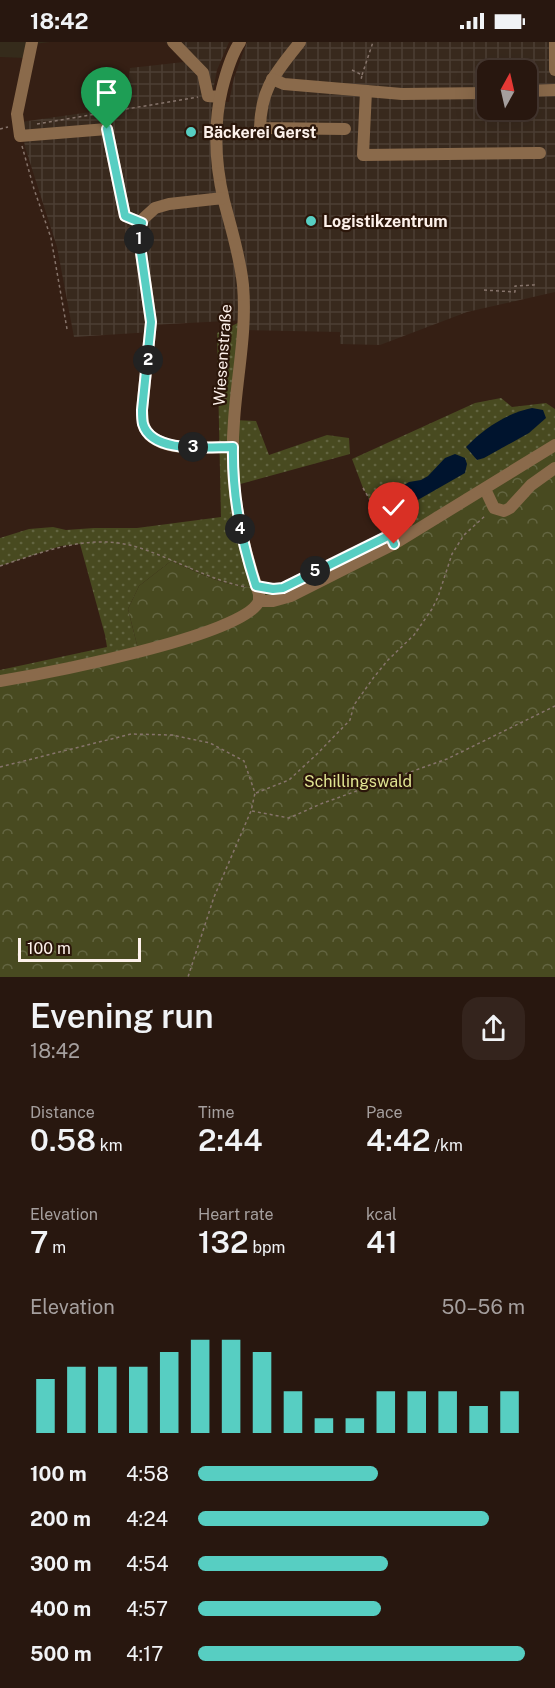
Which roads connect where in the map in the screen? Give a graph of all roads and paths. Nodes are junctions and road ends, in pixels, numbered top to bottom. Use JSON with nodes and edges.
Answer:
{"nodes":[{"id":1,"x":32,"y":42,"type":"edge"},
{"id":2,"x":173,"y":42,"type":"edge"},
{"id":3,"x":240,"y":42,"type":"edge"},
{"id":4,"x":300,"y":42,"type":"edge"},
{"id":5,"x":373,"y":42,"type":"edge"},
{"id":6,"x":555,"y":42,"type":"edge"},
{"id":7,"x":352,"y":70,"type":"dead end"},
{"id":8,"x":555,"y":70,"type":"edge"},
{"id":9,"x":362,"y":75,"type":"junction"},
{"id":10,"x":272,"y":79,"type":"junction"},
{"id":11,"x":363,"y":86,"type":"junction"},
{"id":12,"x":555,"y":90,"type":"edge"},
{"id":13,"x":537,"y":91,"type":"edge"},
{"id":14,"x":477,"y":93,"type":"edge"},
{"id":15,"x":214,"y":97,"type":"junction"},
{"id":16,"x":35,"y":124,"type":"dead end"},
{"id":17,"x":345,"y":129,"type":"dead end"},
{"id":18,"x":19,"y":131,"type":"junction"},
{"id":19,"x":540,"y":153,"type":"dead end"},
{"id":20,"x":223,"y":198,"type":"junction"},
{"id":21,"x":142,"y":223,"type":"junction"},
{"id":22,"x":536,"y":283,"type":"dead end"},
{"id":23,"x":484,"y":290,"type":"dead end"},
{"id":24,"x":67,"y":329,"type":"dead end"},
{"id":25,"x":555,"y":446,"type":"edge"},
{"id":26,"x":233,"y":447,"type":"junction"},
{"id":27,"x":555,"y":468,"type":"edge"},
{"id":28,"x":363,"y":488,"type":"dead end"},
{"id":29,"x":485,"y":489,"type":"junction"},
{"id":30,"x":494,"y":508,"type":"junction"},
{"id":31,"x":394,"y":544,"type":"junction"},
{"id":32,"x":338,"y":560,"type":"dead end"},
{"id":33,"x":0,"y":566,"type":"edge"},
{"id":34,"x":256,"y":586,"type":"junction"},
{"id":35,"x":260,"y":601,"type":"junction"},
{"id":36,"x":0,"y":681,"type":"edge"},
{"id":37,"x":555,"y":706,"type":"edge"},
{"id":38,"x":0,"y":767,"type":"edge"},
{"id":39,"x":255,"y":793,"type":"junction"},
{"id":40,"x":251,"y":811,"type":"junction"},
{"id":41,"x":189,"y":977,"type":"edge"}],
"edges":[{"from":1,"to":18,"type":"street"},
{"from":2,"to":15,"type":"street"},
{"from":3,"to":15,"type":"street","name":"Wiesenstraße"},
{"from":4,"to":10,"type":"street"},
{"from":5,"to":9,"type":"path"},
{"from":6,"to":8,"type":"street"},
{"from":7,"to":9,"type":"path"},
{"from":9,"to":11,"type":"path"},
{"from":10,"to":11,"type":"street"},
{"from":10,"to":17,"type":"street"},
{"from":11,"to":14,"type":"street"},
{"from":11,"to":19,"type":"street"},
{"from":12,"to":13,"type":"street"},
{"from":15,"to":16,"type":"path"},
{"from":15,"to":20,"type":"street","name":"Wiesenstraße"},
{"from":18,"to":21,"type":"street"},
{"from":18,"to":24,"type":"path"},
{"from":20,"to":21,"type":"street"},
{"from":20,"to":26,"type":"street","name":"Wiesenstraße"},
{"from":21,"to":26,"type":"street"},
{"from":22,"to":23,"type":"path"},
{"from":25,"to":29,"type":"street"},
{"from":26,"to":34,"type":"street","name":"Wiesenstraße"},
{"from":27,"to":30,"type":"street"},
{"from":28,"to":31,"type":"path"},
{"from":29,"to":30,"type":"street"},
{"from":29,"to":31,"type":"street"},
{"from":30,"to":39,"type":"path"},
{"from":31,"to":35,"type":"street"},
{"from":32,"to":34,"type":"path"},
{"from":33,"to":34,"type":"path"},
{"from":34,"to":35,"type":"street","name":"Wiesenstraße"},
{"from":35,"to":36,"type":"street"},
{"from":37,"to":40,"type":"path"},
{"from":38,"to":39,"type":"path"},
{"from":39,"to":40,"type":"path"},
{"from":40,"to":41,"type":"path"}]}
